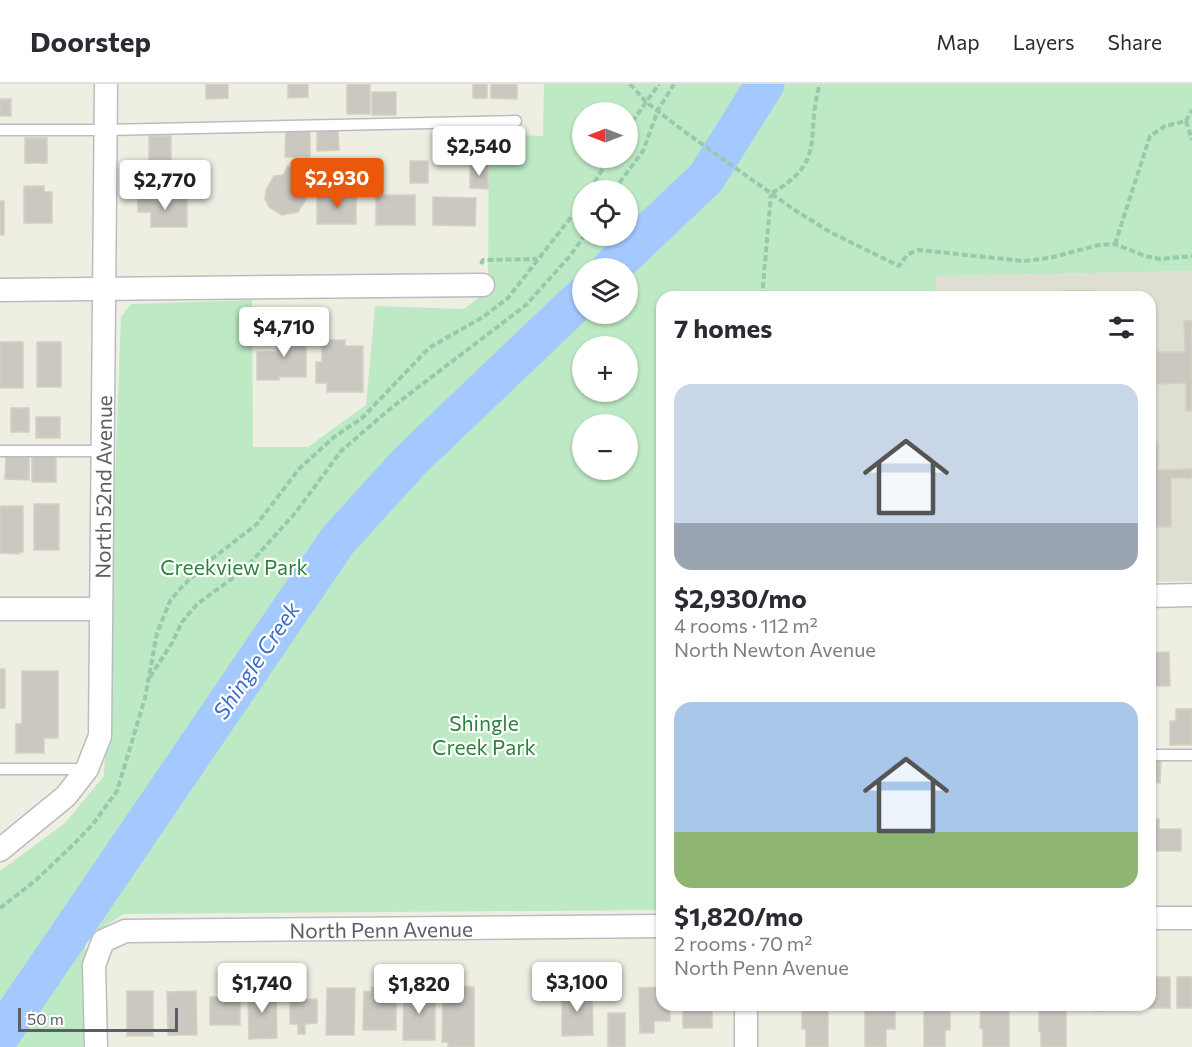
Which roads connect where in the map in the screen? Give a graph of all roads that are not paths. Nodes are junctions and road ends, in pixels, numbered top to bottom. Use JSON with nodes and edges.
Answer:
{"nodes":[{"id":1,"x":106,"y":84,"type":"edge"},
{"id":2,"x":516,"y":121,"type":"dead end"},
{"id":3,"x":106,"y":129,"type":"junction"},
{"id":4,"x":0,"y":130,"type":"edge"},
{"id":5,"x":477,"y":285,"type":"road end"},
{"id":6,"x":104,"y":289,"type":"junction"},
{"id":7,"x":0,"y":290,"type":"edge"},
{"id":8,"x":0,"y":451,"type":"edge"},
{"id":9,"x":103,"y":451,"type":"junction"},
{"id":10,"x":1192,"y":595,"type":"edge"},
{"id":11,"x":1156,"y":596,"type":"edge"},
{"id":12,"x":0,"y":609,"type":"edge"},
{"id":13,"x":101,"y":609,"type":"junction"},
{"id":14,"x":1192,"y":754,"type":"edge"},
{"id":15,"x":1156,"y":755,"type":"edge"},
{"id":16,"x":0,"y":769,"type":"edge"},
{"id":17,"x":87,"y":769,"type":"junction"},
{"id":18,"x":0,"y":850,"type":"edge"},
{"id":19,"x":1156,"y":918,"type":"edge"},
{"id":20,"x":1192,"y":918,"type":"edge"},
{"id":21,"x":656,"y":926,"type":"edge"},
{"id":22,"x":746,"y":1011,"type":"edge"},
{"id":23,"x":96,"y":1047,"type":"edge"},
{"id":24,"x":746,"y":1047,"type":"edge"}],
"edges":[{"from":1,"to":3,"type":"street","name":"North 52nd Avenue"},
{"from":2,"to":3,"type":"lane"},
{"from":3,"to":4,"type":"lane"},
{"from":3,"to":6,"type":"street","name":"North 52nd Avenue"},
{"from":5,"to":6,"type":"street"},
{"from":6,"to":7,"type":"street"},
{"from":6,"to":9,"type":"street","name":"North 52nd Avenue"},
{"from":8,"to":9,"type":"lane"},
{"from":9,"to":13,"type":"street","name":"North 52nd Avenue"},
{"from":10,"to":11,"type":"street"},
{"from":12,"to":13,"type":"street"},
{"from":13,"to":17,"type":"street","name":"North 52nd Avenue"},
{"from":14,"to":15,"type":"lane"},
{"from":16,"to":17,"type":"lane"},
{"from":17,"to":18,"type":"street","name":"North 52nd Avenue"},
{"from":19,"to":20,"type":"street"},
{"from":21,"to":23,"type":"street","name":"North Penn Avenue"},
{"from":22,"to":24,"type":"street"}]}
